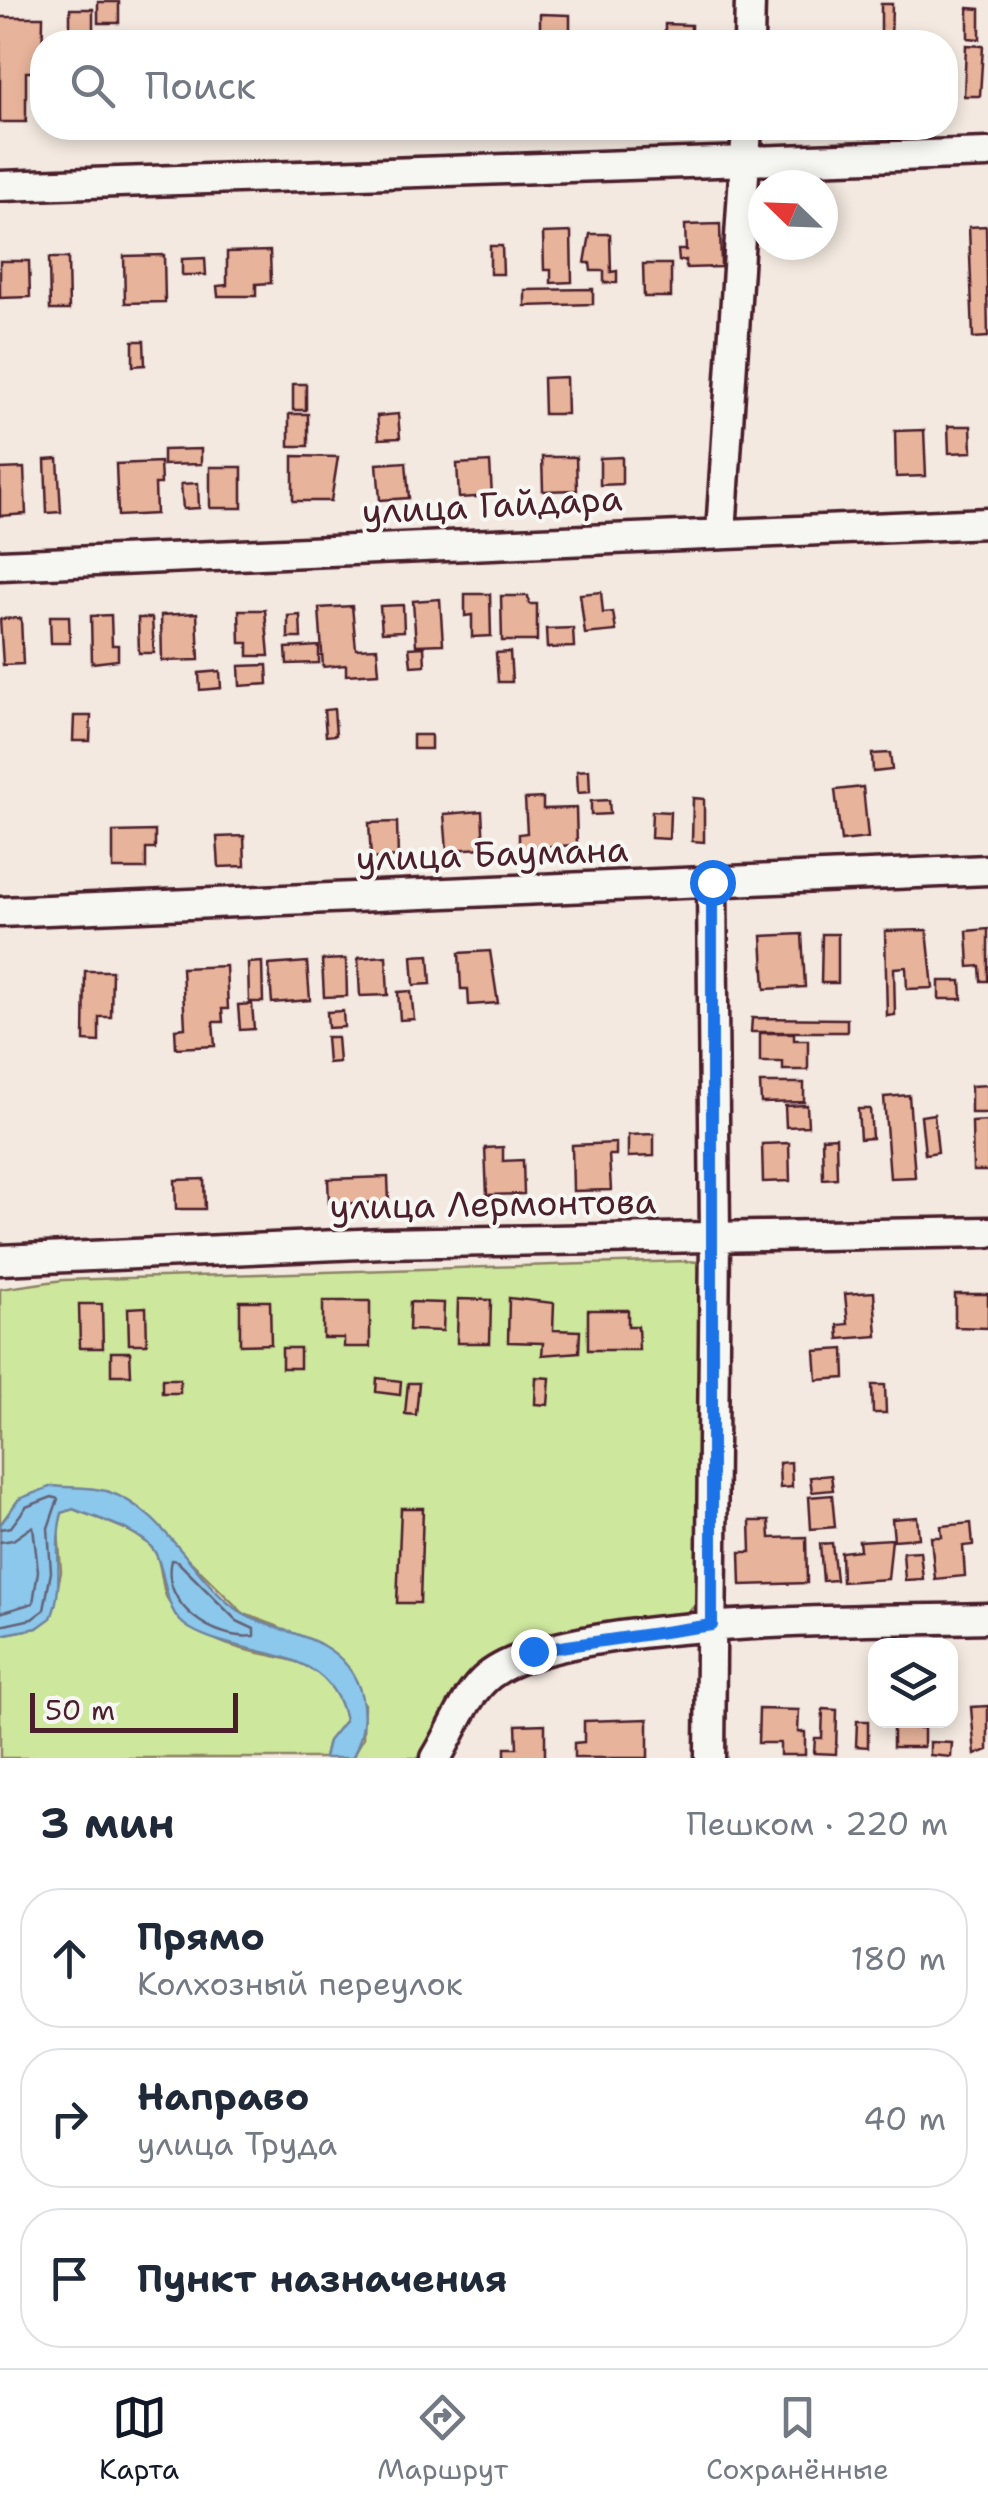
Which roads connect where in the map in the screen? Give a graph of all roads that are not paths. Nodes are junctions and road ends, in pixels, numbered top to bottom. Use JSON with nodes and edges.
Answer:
{"nodes":[{"id":1,"x":750,"y":0,"type":"edge"},
{"id":2,"x":749,"y":30,"type":"edge"},
{"id":3,"x":747,"y":140,"type":"edge"},
{"id":4,"x":988,"y":153,"type":"edge"},
{"id":5,"x":746,"y":163,"type":"junction"},
{"id":6,"x":0,"y":186,"type":"edge"},
{"id":7,"x":988,"y":523,"type":"edge"},
{"id":8,"x":721,"y":533,"type":"junction"},
{"id":9,"x":0,"y":565,"type":"edge"},
{"id":10,"x":988,"y":870,"type":"edge"},
{"id":11,"x":712,"y":882,"type":"junction"},
{"id":12,"x":0,"y":912,"type":"edge"},
{"id":13,"x":988,"y":1232,"type":"edge"},
{"id":14,"x":715,"y":1236,"type":"junction"},
{"id":15,"x":0,"y":1260,"type":"edge"},
{"id":16,"x":988,"y":1618,"type":"edge"},
{"id":17,"x":712,"y":1625,"type":"junction"},
{"id":18,"x":436,"y":1758,"type":"edge"},
{"id":19,"x":710,"y":1758,"type":"edge"}],
"edges":[{"from":1,"to":2,"type":"street"},
{"from":3,"to":5,"type":"street"},
{"from":4,"to":5,"type":"street"},
{"from":5,"to":6,"type":"street"},
{"from":5,"to":8,"type":"street"},
{"from":7,"to":8,"type":"street","name":"улица Гайдара"},
{"from":8,"to":9,"type":"street","name":"улица Гайдара"},
{"from":10,"to":11,"type":"street","name":"улица Баумана"},
{"from":11,"to":12,"type":"street","name":"улица Баумана"},
{"from":11,"to":14,"type":"street"},
{"from":13,"to":14,"type":"street","name":"улица Лермонтова"},
{"from":14,"to":15,"type":"street","name":"улица Лермонтова"},
{"from":14,"to":17,"type":"street"},
{"from":16,"to":17,"type":"street"},
{"from":17,"to":18,"type":"street"},
{"from":17,"to":19,"type":"street"}]}
